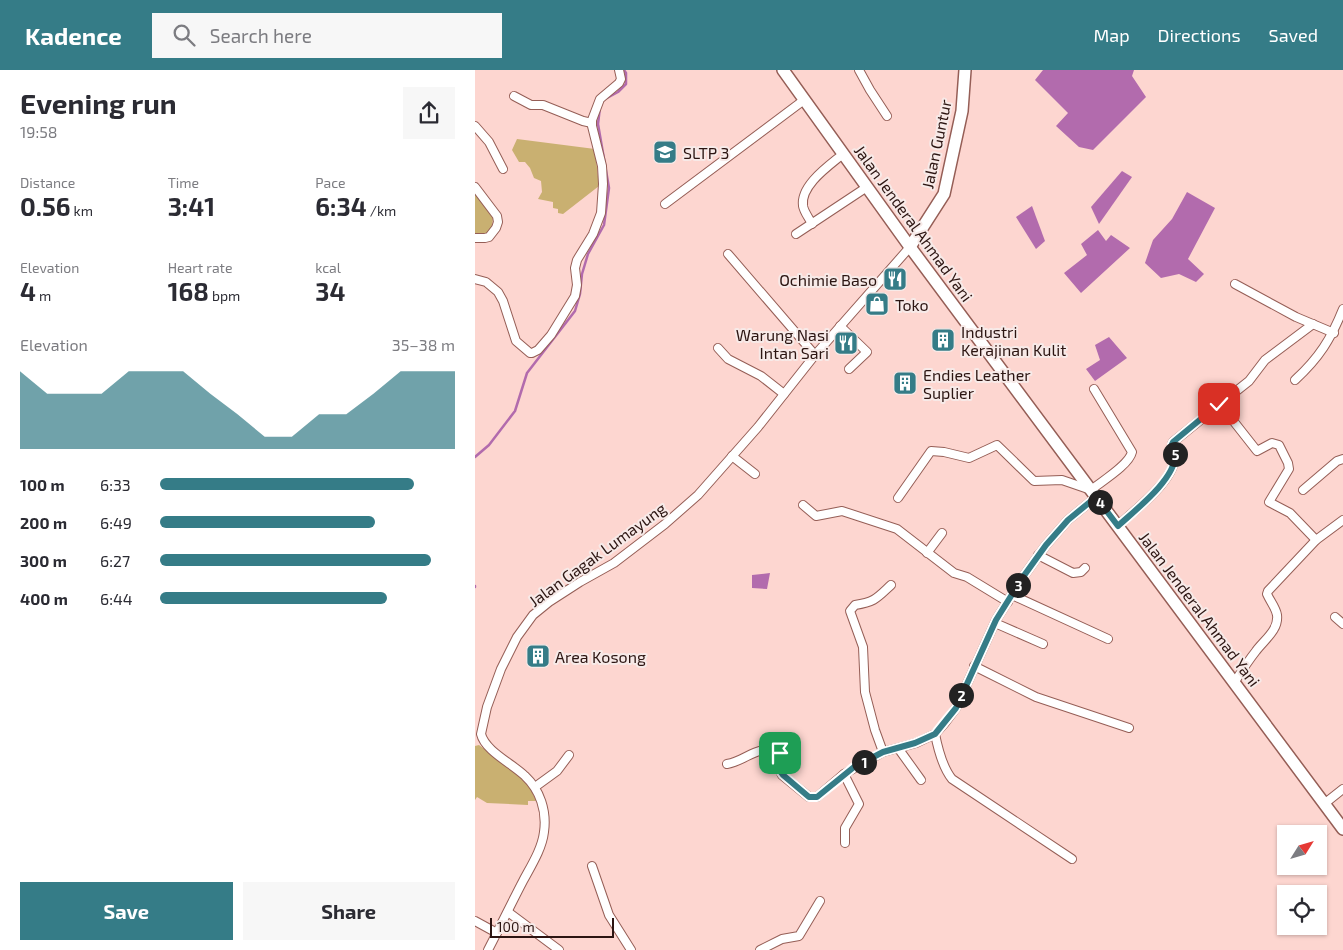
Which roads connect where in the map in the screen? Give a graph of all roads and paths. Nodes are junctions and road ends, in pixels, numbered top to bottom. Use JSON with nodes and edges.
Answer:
{"nodes":[{"id":1,"x":619,"y":70,"type":"edge"},
{"id":2,"x":783,"y":70,"type":"edge"},
{"id":3,"x":859,"y":70,"type":"edge"},
{"id":4,"x":965,"y":70,"type":"edge"},
{"id":5,"x":514,"y":96,"type":"dead end"},
{"id":6,"x":805,"y":100,"type":"junction"},
{"id":7,"x":887,"y":116,"type":"dead end"},
{"id":8,"x":592,"y":123,"type":"junction"},
{"id":9,"x":475,"y":126,"type":"edge"},
{"id":10,"x":843,"y":154,"type":"junction"},
{"id":11,"x":503,"y":169,"type":"dead end"},
{"id":12,"x":475,"y":187,"type":"edge"},
{"id":13,"x":867,"y":187,"type":"junction"},
{"id":14,"x":665,"y":204,"type":"dead end"},
{"id":15,"x":812,"y":224,"type":"junction"},
{"id":16,"x":796,"y":234,"type":"dead end"},
{"id":17,"x":475,"y":238,"type":"edge"},
{"id":18,"x":910,"y":247,"type":"junction"},
{"id":19,"x":728,"y":254,"type":"dead end"},
{"id":20,"x":475,"y":279,"type":"edge"},
{"id":21,"x":1235,"y":284,"type":"dead end"},
{"id":22,"x":1343,"y":309,"type":"edge"},
{"id":23,"x":1313,"y":324,"type":"junction"},
{"id":24,"x":840,"y":326,"type":"junction"},
{"id":25,"x":1333,"y":333,"type":"junction"},
{"id":26,"x":718,"y":348,"type":"dead end"},
{"id":27,"x":815,"y":355,"type":"junction"},
{"id":28,"x":849,"y":369,"type":"dead end"},
{"id":29,"x":1295,"y":380,"type":"dead end"},
{"id":30,"x":1094,"y":389,"type":"dead end"},
{"id":31,"x":784,"y":394,"type":"junction"},
{"id":32,"x":1219,"y":404,"type":"junction"},
{"id":33,"x":732,"y":456,"type":"junction"},
{"id":34,"x":1343,"y":459,"type":"edge"},
{"id":35,"x":755,"y":474,"type":"dead end"},
{"id":36,"x":1303,"y":490,"type":"dead end"},
{"id":37,"x":1093,"y":493,"type":"junction"},
{"id":38,"x":898,"y":498,"type":"dead end"},
{"id":39,"x":803,"y":505,"type":"dead end"},
{"id":40,"x":1343,"y":520,"type":"edge"},
{"id":41,"x":1118,"y":526,"type":"junction"},
{"id":42,"x":942,"y":533,"type":"dead end"},
{"id":43,"x":1316,"y":540,"type":"junction"},
{"id":44,"x":927,"y":553,"type":"junction"},
{"id":45,"x":1039,"y":555,"type":"junction"},
{"id":46,"x":1085,"y":568,"type":"dead end"},
{"id":47,"x":891,"y":585,"type":"dead end"},
{"id":48,"x":1010,"y":598,"type":"junction"},
{"id":49,"x":1335,"y":617,"type":"dead end"},
{"id":50,"x":995,"y":623,"type":"junction"},
{"id":51,"x":1343,"y":624,"type":"edge"},
{"id":52,"x":1108,"y":639,"type":"dead end"},
{"id":53,"x":1043,"y":644,"type":"dead end"},
{"id":54,"x":974,"y":666,"type":"junction"},
{"id":55,"x":1234,"y":683,"type":"junction"},
{"id":56,"x":1129,"y":728,"type":"dead end"},
{"id":57,"x":935,"y":734,"type":"junction"},
{"id":58,"x":898,"y":748,"type":"junction"},
{"id":59,"x":883,"y":752,"type":"junction"},
{"id":60,"x":569,"y":755,"type":"dead end"},
{"id":61,"x":727,"y":764,"type":"dead end"},
{"id":62,"x":844,"y":774,"type":"junction"},
{"id":63,"x":921,"y":780,"type":"dead end"},
{"id":64,"x":535,"y":787,"type":"junction"},
{"id":65,"x":1343,"y":789,"type":"edge"},
{"id":66,"x":1324,"y":804,"type":"junction"},
{"id":67,"x":1343,"y":828,"type":"edge"},
{"id":68,"x":845,"y":843,"type":"dead end"},
{"id":69,"x":1071,"y":860,"type":"dead end"},
{"id":70,"x":592,"y":866,"type":"dead end"},
{"id":71,"x":820,"y":901,"type":"dead end"},
{"id":72,"x":508,"y":912,"type":"junction"},
{"id":73,"x":475,"y":921,"type":"edge"},
{"id":74,"x":497,"y":933,"type":"junction"},
{"id":75,"x":488,"y":950,"type":"edge"},
{"id":76,"x":559,"y":950,"type":"edge"},
{"id":77,"x":631,"y":950,"type":"edge"},
{"id":78,"x":760,"y":950,"type":"edge"}],
"edges":[{"from":1,"to":8,"type":"street"},
{"from":2,"to":6,"type":"main road","name":"Jalan Jenderal Ahmad Yani"},
{"from":3,"to":7,"type":"street"},
{"from":4,"to":18,"type":"main road","name":"Jalan Guntur"},
{"from":5,"to":8,"type":"street"},
{"from":6,"to":10,"type":"main road","name":"Jalan Jenderal Ahmad Yani"},
{"from":6,"to":14,"type":"street"},
{"from":8,"to":20,"type":"street"},
{"from":9,"to":11,"type":"street"},
{"from":10,"to":13,"type":"main road","name":"Jalan Jenderal Ahmad Yani"},
{"from":10,"to":15,"type":"street"},
{"from":12,"to":17,"type":"street"},
{"from":13,"to":15,"type":"street"},
{"from":13,"to":18,"type":"main road","name":"Jalan Jenderal Ahmad Yani"},
{"from":15,"to":16,"type":"street"},
{"from":18,"to":24,"type":"street","name":"Jalan Gagak Lumayung"},
{"from":18,"to":37,"type":"main road","name":"Jalan Jenderal Ahmad Yani"},
{"from":19,"to":27,"type":"street"},
{"from":21,"to":23,"type":"street"},
{"from":22,"to":25,"type":"street"},
{"from":23,"to":25,"type":"street"},
{"from":23,"to":32,"type":"street"},
{"from":24,"to":27,"type":"street","name":"Jalan Gagak Lumayung"},
{"from":24,"to":28,"type":"street"},
{"from":25,"to":29,"type":"street"},
{"from":26,"to":31,"type":"street"},
{"from":27,"to":31,"type":"street","name":"Jalan Gagak Lumayung"},
{"from":30,"to":37,"type":"street"},
{"from":31,"to":33,"type":"street","name":"Jalan Gagak Lumayung"},
{"from":32,"to":41,"type":"street"},
{"from":32,"to":43,"type":"street"},
{"from":33,"to":35,"type":"street"},
{"from":33,"to":64,"type":"street","name":"Jalan Gagak Lumayung"},
{"from":34,"to":36,"type":"street"},
{"from":37,"to":38,"type":"street"},
{"from":37,"to":41,"type":"main road","name":"Jalan Jenderal Ahmad Yani"},
{"from":37,"to":45,"type":"street"},
{"from":39,"to":44,"type":"street"},
{"from":40,"to":43,"type":"street"},
{"from":41,"to":55,"type":"main road","name":"Jalan Jenderal Ahmad Yani"},
{"from":42,"to":44,"type":"street"},
{"from":43,"to":55,"type":"street"},
{"from":44,"to":48,"type":"street"},
{"from":45,"to":46,"type":"street"},
{"from":45,"to":48,"type":"street"},
{"from":47,"to":59,"type":"street"},
{"from":48,"to":50,"type":"street"},
{"from":48,"to":52,"type":"street"},
{"from":49,"to":51,"type":"street"},
{"from":50,"to":53,"type":"street"},
{"from":50,"to":54,"type":"street"},
{"from":54,"to":56,"type":"street"},
{"from":54,"to":57,"type":"street"},
{"from":55,"to":66,"type":"main road","name":"Jalan Jenderal Ahmad Yani"},
{"from":57,"to":58,"type":"street"},
{"from":57,"to":69,"type":"street"},
{"from":58,"to":59,"type":"street"},
{"from":58,"to":63,"type":"street"},
{"from":59,"to":62,"type":"street"},
{"from":60,"to":64,"type":"street"},
{"from":61,"to":62,"type":"street"},
{"from":62,"to":68,"type":"street"},
{"from":64,"to":72,"type":"street","name":"Jalan Gagak Lumayung"},
{"from":65,"to":66,"type":"street"},
{"from":66,"to":67,"type":"main road","name":"Jalan Jenderal Ahmad Yani"},
{"from":70,"to":77,"type":"street"},
{"from":71,"to":78,"type":"street"},
{"from":72,"to":74,"type":"street","name":"Jalan Gagak Lumayung"},
{"from":72,"to":76,"type":"street"},
{"from":73,"to":74,"type":"street"},
{"from":74,"to":75,"type":"street","name":"Jalan Gagak Lumayung"}]}
